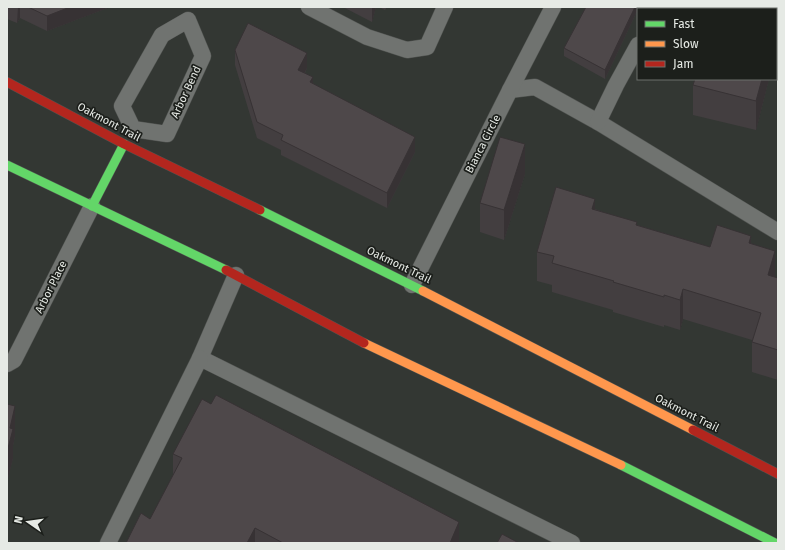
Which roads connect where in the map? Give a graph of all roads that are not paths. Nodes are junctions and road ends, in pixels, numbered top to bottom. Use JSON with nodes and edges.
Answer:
{"nodes":[{"id":1,"x":309,"y":7,"type":"edge"},
{"id":2,"x":445,"y":7,"type":"edge"},
{"id":3,"x":553,"y":7,"type":"edge"},
{"id":4,"x":190,"y":13,"type":"edge"},
{"id":5,"x":637,"y":48,"type":"edge"},
{"id":6,"x":7,"y":82,"type":"edge"},
{"id":7,"x":510,"y":90,"type":"junction"},
{"id":8,"x":598,"y":122,"type":"junction"},
{"id":9,"x":133,"y":129,"type":"junction"},
{"id":10,"x":124,"y":144,"type":"junction"},
{"id":11,"x":7,"y":166,"type":"edge"},
{"id":12,"x":92,"y":206,"type":"junction"},
{"id":13,"x":778,"y":232,"type":"edge"},
{"id":14,"x":236,"y":275,"type":"junction"},
{"id":15,"x":412,"y":284,"type":"junction"},
{"id":16,"x":200,"y":358,"type":"junction"},
{"id":17,"x":7,"y":364,"type":"edge"},
{"id":18,"x":778,"y":474,"type":"edge"},
{"id":19,"x":108,"y":543,"type":"edge"},
{"id":20,"x":572,"y":543,"type":"edge"},
{"id":21,"x":775,"y":543,"type":"edge"}],
"edges":[{"from":1,"to":2,"type":"lane"},
{"from":3,"to":7,"type":"lane","name":"Bianca Circle"},
{"from":4,"to":9,"type":"lane","name":"Arbor Bend"},
{"from":4,"to":9,"type":"lane","name":"Arbor Bend"},
{"from":5,"to":8,"type":"lane"},
{"from":6,"to":10,"type":"street","name":"Oakmont Trail"},
{"from":7,"to":8,"type":"lane"},
{"from":7,"to":15,"type":"lane","name":"Bianca Circle"},
{"from":8,"to":13,"type":"lane"},
{"from":9,"to":10,"type":"lane"},
{"from":10,"to":12,"type":"street"},
{"from":10,"to":15,"type":"street","name":"Oakmont Trail"},
{"from":11,"to":12,"type":"street"},
{"from":12,"to":14,"type":"street"},
{"from":12,"to":17,"type":"lane","name":"Arbor Place"},
{"from":14,"to":16,"type":"lane"},
{"from":14,"to":21,"type":"street"},
{"from":15,"to":18,"type":"street","name":"Oakmont Trail"},
{"from":16,"to":19,"type":"lane"},
{"from":16,"to":20,"type":"lane"}]}
